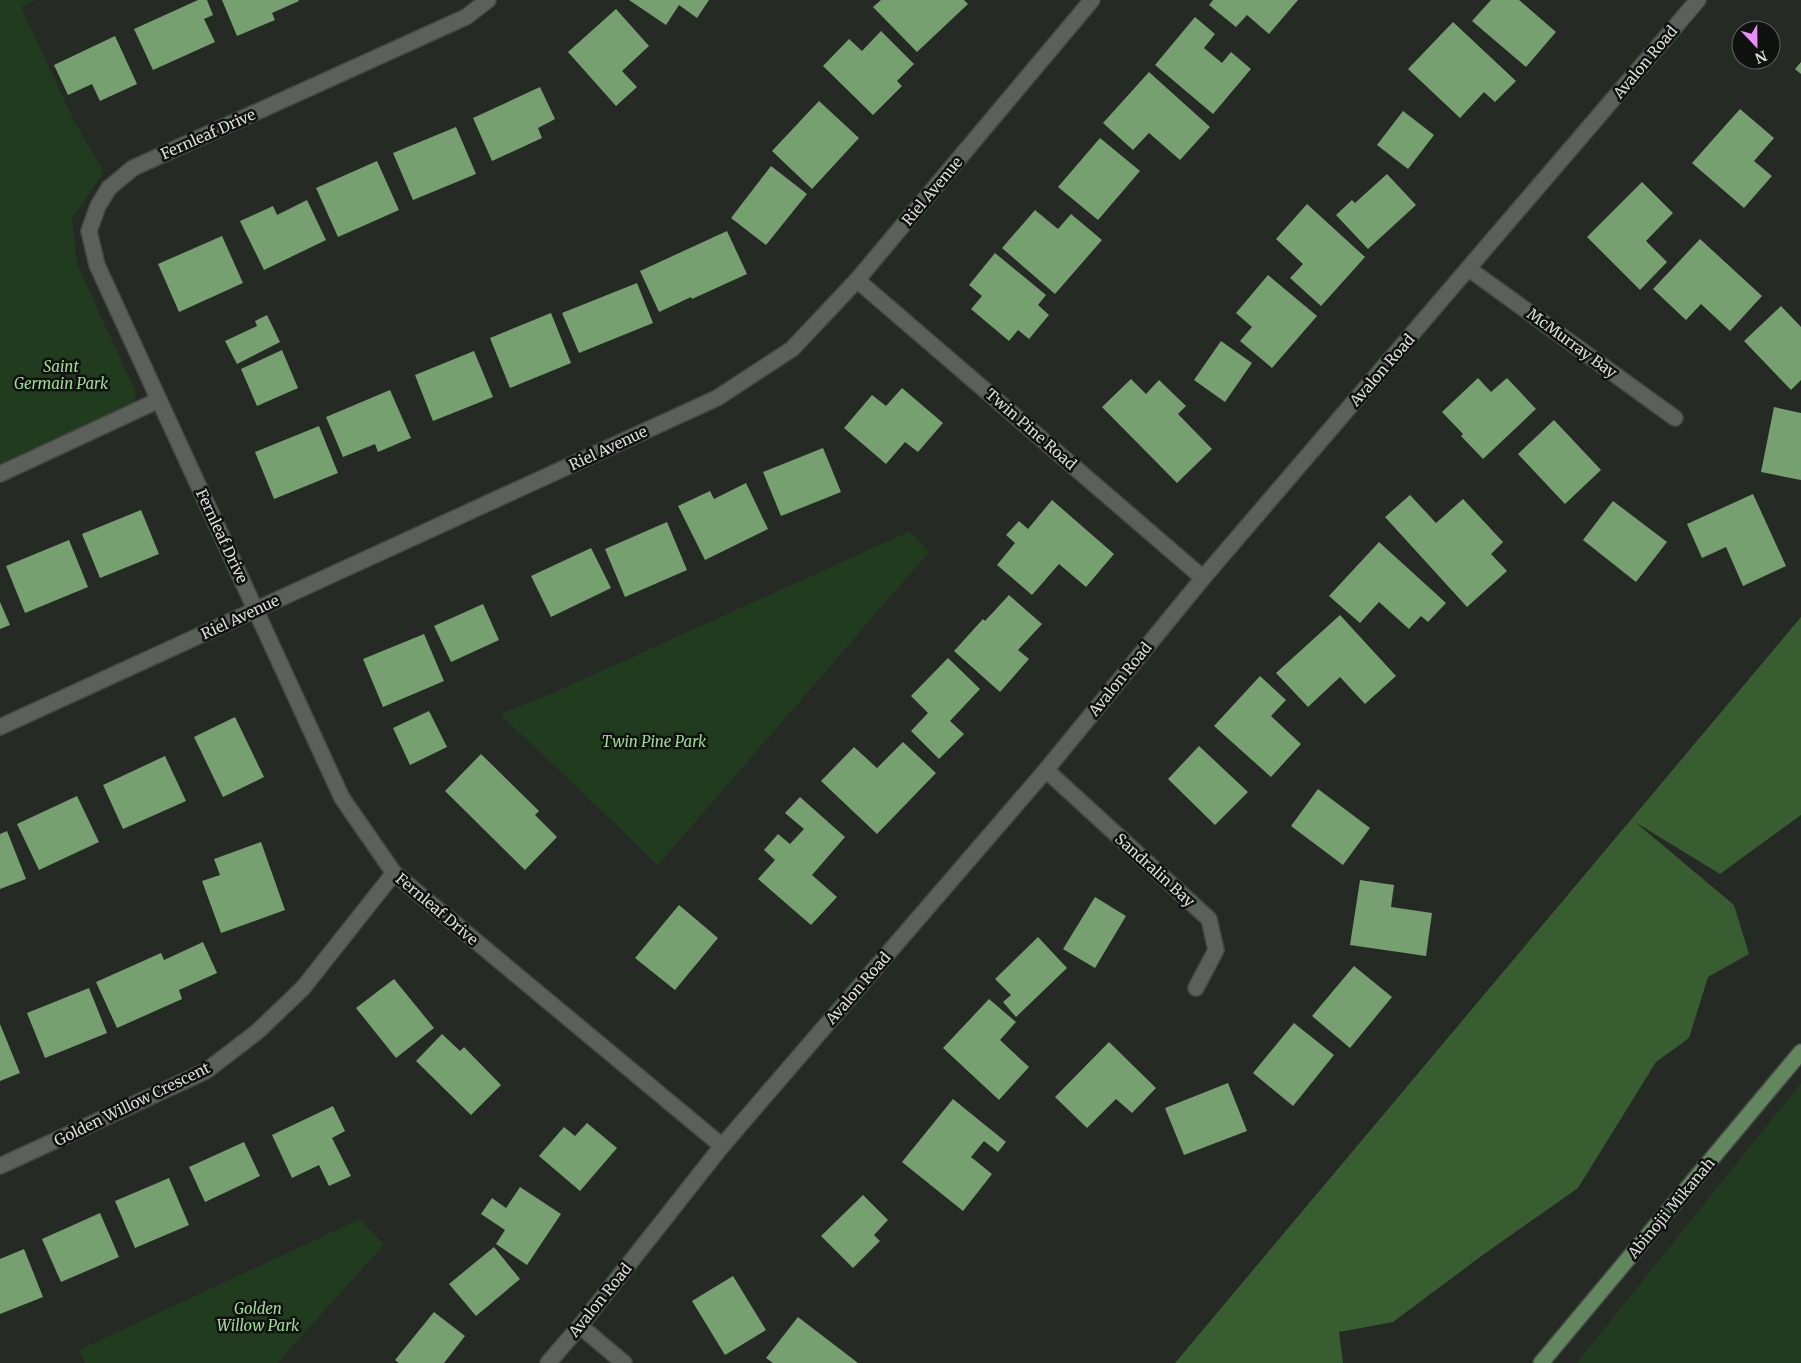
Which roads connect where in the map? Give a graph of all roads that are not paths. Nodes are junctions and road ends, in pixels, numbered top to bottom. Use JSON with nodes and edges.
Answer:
{"nodes":[{"id":1,"x":488,"y":0,"type":"edge"},
{"id":2,"x":1092,"y":0,"type":"edge"},
{"id":3,"x":1698,"y":0,"type":"edge"},
{"id":4,"x":1469,"y":268,"type":"junction"},
{"id":5,"x":857,"y":280,"type":"junction"},
{"id":6,"x":159,"y":400,"type":"junction"},
{"id":7,"x":1674,"y":418,"type":"dead end"},
{"id":8,"x":0,"y":474,"type":"edge"},
{"id":9,"x":1203,"y":578,"type":"junction"},
{"id":10,"x":256,"y":610,"type":"junction"},
{"id":11,"x":0,"y":728,"type":"edge"},
{"id":12,"x":1046,"y":770,"type":"junction"},
{"id":13,"x":394,"y":873,"type":"junction"},
{"id":14,"x":1196,"y":988,"type":"dead end"},
{"id":15,"x":1801,"y":1052,"type":"edge"},
{"id":16,"x":722,"y":1146,"type":"junction"},
{"id":17,"x":0,"y":1166,"type":"edge"},
{"id":18,"x":580,"y":1326,"type":"junction"},
{"id":19,"x":548,"y":1363,"type":"edge"},
{"id":20,"x":624,"y":1363,"type":"edge"},
{"id":21,"x":1541,"y":1363,"type":"edge"}],
"edges":[{"from":1,"to":6,"type":"street","name":"Fernleaf Drive"},
{"from":2,"to":5,"type":"street","name":"Riel Avenue"},
{"from":3,"to":4,"type":"street","name":"Avalon Road"},
{"from":4,"to":7,"type":"street","name":"McMurray Bay"},
{"from":4,"to":9,"type":"street","name":"Avalon Road"},
{"from":5,"to":9,"type":"street","name":"Twin Pine Road"},
{"from":5,"to":10,"type":"street","name":"Riel Avenue"},
{"from":6,"to":8,"type":"street"},
{"from":6,"to":10,"type":"street","name":"Fernleaf Drive"},
{"from":9,"to":12,"type":"street","name":"Avalon Road"},
{"from":10,"to":11,"type":"street","name":"Riel Avenue"},
{"from":10,"to":13,"type":"street","name":"Fernleaf Drive"},
{"from":12,"to":14,"type":"street","name":"Sandralin Bay"},
{"from":12,"to":16,"type":"street","name":"Avalon Road"},
{"from":13,"to":16,"type":"street","name":"Fernleaf Drive"},
{"from":13,"to":17,"type":"street","name":"Golden Willow Crescent"},
{"from":15,"to":21,"type":"main road","name":"Abinojii Mikanah"},
{"from":16,"to":18,"type":"street","name":"Avalon Road"},
{"from":18,"to":19,"type":"street","name":"Avalon Road"},
{"from":18,"to":20,"type":"street"}]}
